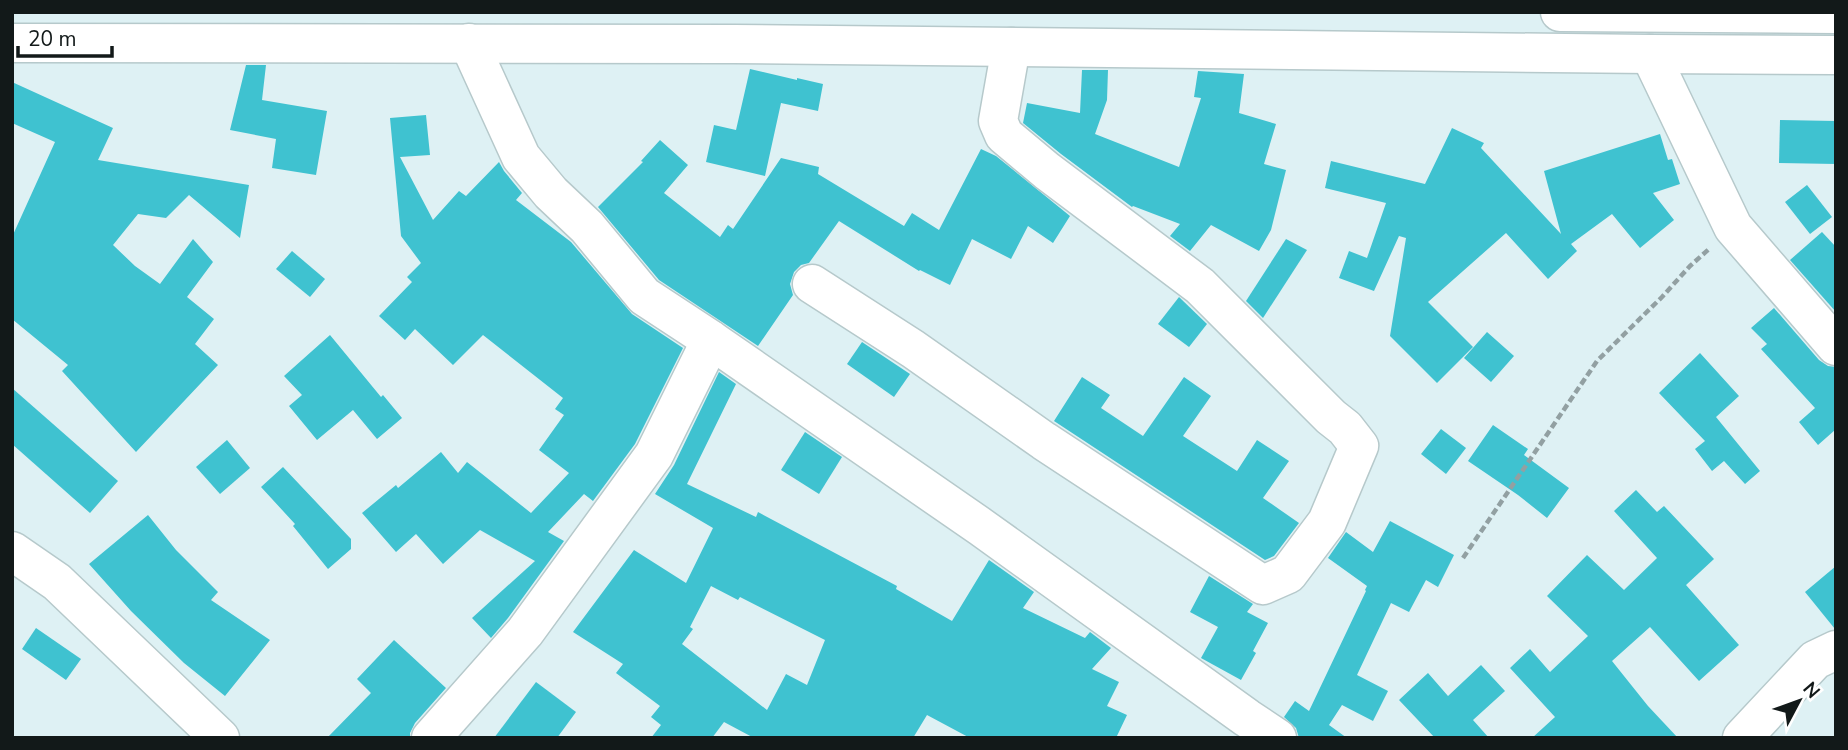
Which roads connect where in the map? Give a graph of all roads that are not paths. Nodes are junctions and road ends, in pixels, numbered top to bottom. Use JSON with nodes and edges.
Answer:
{"nodes":[{"id":1,"x":1560,"y":12,"type":"edge"},
{"id":2,"x":1616,"y":12,"type":"edge"},
{"id":3,"x":1836,"y":14,"type":"edge"},
{"id":4,"x":12,"y":43,"type":"edge"},
{"id":5,"x":469,"y":43,"type":"junction"},
{"id":6,"x":1011,"y":47,"type":"junction"},
{"id":7,"x":1650,"y":54,"type":"junction"},
{"id":8,"x":1836,"y":55,"type":"edge"},
{"id":9,"x":812,"y":284,"type":"dead end"},
{"id":10,"x":711,"y":340,"type":"junction"},
{"id":11,"x":1836,"y":346,"type":"edge"},
{"id":12,"x":12,"y":551,"type":"edge"},
{"id":13,"x":1836,"y":650,"type":"edge"},
{"id":14,"x":220,"y":738,"type":"edge"},
{"id":15,"x":431,"y":738,"type":"edge"},
{"id":16,"x":1277,"y":738,"type":"edge"},
{"id":17,"x":1742,"y":738,"type":"edge"}],
"edges":[{"from":1,"to":2,"type":"street"},
{"from":2,"to":3,"type":"street"},
{"from":4,"to":5,"type":"street"},
{"from":5,"to":6,"type":"street"},
{"from":5,"to":10,"type":"street"},
{"from":6,"to":7,"type":"street"},
{"from":6,"to":9,"type":"street"},
{"from":7,"to":8,"type":"street"},
{"from":7,"to":11,"type":"street"},
{"from":10,"to":15,"type":"street"},
{"from":10,"to":16,"type":"street"},
{"from":12,"to":14,"type":"street"},
{"from":13,"to":17,"type":"street"}]}
